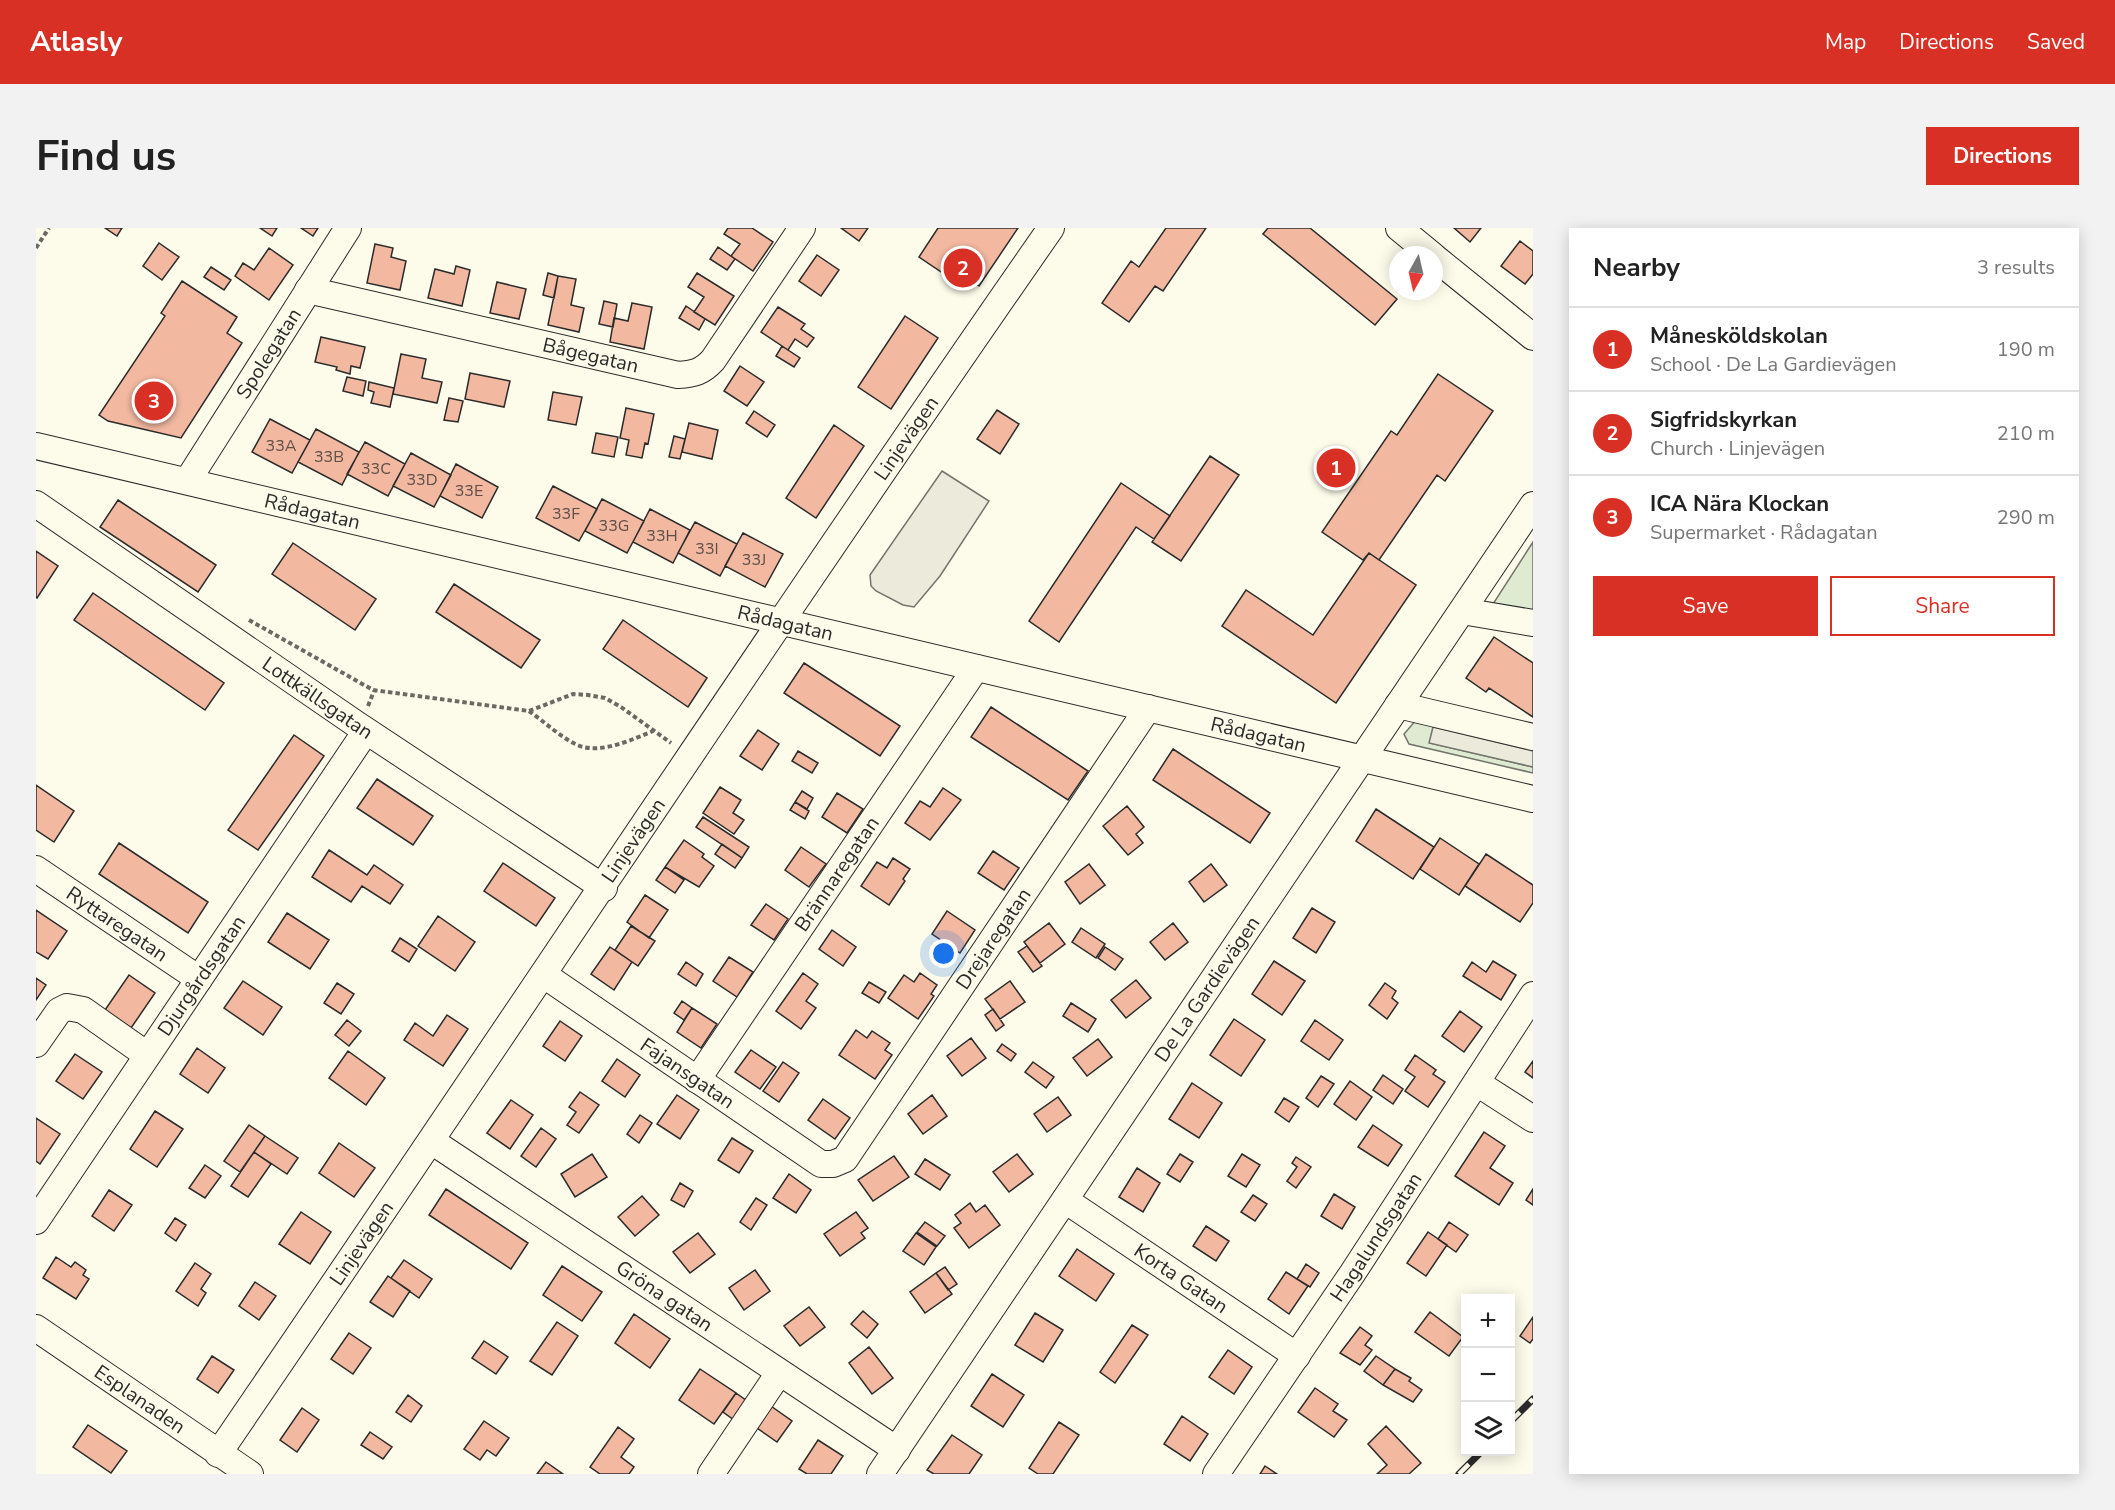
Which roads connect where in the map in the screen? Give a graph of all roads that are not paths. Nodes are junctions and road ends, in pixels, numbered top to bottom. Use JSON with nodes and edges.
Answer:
{"nodes":[{"id":1,"x":348,"y":228,"type":"edge"},
{"id":2,"x":802,"y":228,"type":"edge"},
{"id":3,"x":1051,"y":228,"type":"edge"},
{"id":4,"x":1398,"y":228,"type":"edge"},
{"id":5,"x":1420,"y":246,"type":"edge"},
{"id":6,"x":1443,"y":264,"type":"edge"},
{"id":7,"x":308,"y":290,"type":"junction"},
{"id":8,"x":1533,"y":337,"type":"edge"},
{"id":9,"x":36,"y":446,"type":"edge"},
{"id":10,"x":188,"y":480,"type":"junction"},
{"id":11,"x":36,"y":504,"type":"edge"},
{"id":12,"x":1533,"y":505,"type":"edge"},
{"id":13,"x":1462,"y":611,"type":"junction"},
{"id":14,"x":783,"y":621,"type":"junction"},
{"id":15,"x":1533,"y":622,"type":"edge"},
{"id":16,"x":976,"y":668,"type":"junction"},
{"id":17,"x":1398,"y":705,"type":"junction"},
{"id":18,"x":1148,"y":708,"type":"junction"},
{"id":19,"x":366,"y":730,"type":"junction"},
{"id":20,"x":1533,"y":737,"type":"edge"},
{"id":21,"x":1363,"y":758,"type":"junction"},
{"id":22,"x":1533,"y":798,"type":"edge"},
{"id":23,"x":36,"y":869,"type":"edge"},
{"id":24,"x":604,"y":888,"type":"junction"},
{"id":25,"x":544,"y":975,"type":"junction"},
{"id":26,"x":199,"y":979,"type":"junction"},
{"id":27,"x":1533,"y":995,"type":"edge"},
{"id":28,"x":36,"y":1044,"type":"edge"},
{"id":29,"x":147,"y":1055,"type":"junction"},
{"id":30,"x":697,"y":1080,"type":"junction"},
{"id":31,"x":1477,"y":1083,"type":"junction"},
{"id":32,"x":1533,"y":1119,"type":"edge"},
{"id":33,"x":433,"y":1142,"type":"junction"},
{"id":34,"x":834,"y":1164,"type":"joint"},
{"id":35,"x":1065,"y":1200,"type":"junction"},
{"id":36,"x":36,"y":1221,"type":"edge"},
{"id":37,"x":36,"y":1328,"type":"edge"},
{"id":38,"x":1297,"y":1356,"type":"junction"},
{"id":39,"x":779,"y":1373,"type":"junction"},
{"id":40,"x":897,"y":1449,"type":"junction"},
{"id":41,"x":218,"y":1454,"type":"junction"},
{"id":42,"x":246,"y":1473,"type":"edge"},
{"id":43,"x":711,"y":1474,"type":"edge"},
{"id":44,"x":880,"y":1474,"type":"edge"},
{"id":45,"x":1216,"y":1474,"type":"edge"}],
"edges":[{"from":1,"to":7,"type":"street","name":"Spolegatan"},
{"from":2,"to":7,"type":"street","name":"Bågegatan"},
{"from":3,"to":14,"type":"street","name":"Linjevägen"},
{"from":4,"to":5,"type":"street"},
{"from":6,"to":8,"type":"street"},
{"from":7,"to":10,"type":"street","name":"Spolegatan"},
{"from":9,"to":10,"type":"street","name":"Rådagatan"},
{"from":10,"to":14,"type":"street","name":"Rådagatan"},
{"from":11,"to":19,"type":"street","name":"Lottkällsgatan"},
{"from":12,"to":13,"type":"street","name":"De La Gardievägen"},
{"from":13,"to":15,"type":"street"},
{"from":13,"to":17,"type":"street","name":"De La Gardievägen"},
{"from":14,"to":16,"type":"street","name":"Rådagatan"},
{"from":14,"to":24,"type":"street","name":"Linjevägen"},
{"from":16,"to":18,"type":"street","name":"Rådagatan"},
{"from":16,"to":30,"type":"street","name":"Brännaregatan"},
{"from":17,"to":20,"type":"street"},
{"from":17,"to":21,"type":"street","name":"De La Gardievägen"},
{"from":18,"to":21,"type":"street","name":"Rådagatan"},
{"from":18,"to":34,"type":"street","name":"Drejaregatan"},
{"from":19,"to":24,"type":"street","name":"Lottkällsgatan"},
{"from":19,"to":26,"type":"street","name":"Djurgårdsgatan"},
{"from":21,"to":22,"type":"street","name":"Rådagatan"},
{"from":21,"to":35,"type":"street","name":"De La Gardievägen"},
{"from":23,"to":26,"type":"street","name":"Ryttaregatan"},
{"from":24,"to":25,"type":"street","name":"Linjevägen"},
{"from":25,"to":30,"type":"street","name":"Fajansgatan"},
{"from":25,"to":33,"type":"street","name":"Linjevägen"},
{"from":26,"to":29,"type":"street","name":"Djurgårdsgatan"},
{"from":27,"to":31,"type":"street","name":"Hagalundsgatan"},
{"from":28,"to":29,"type":"street"},
{"from":29,"to":36,"type":"street","name":"Djurgårdsgatan"},
{"from":30,"to":34,"type":"street","name":"Fajansgatan"},
{"from":31,"to":32,"type":"street"},
{"from":31,"to":38,"type":"street","name":"Hagalundsgatan"},
{"from":33,"to":39,"type":"street","name":"Gröna gatan"},
{"from":33,"to":41,"type":"street","name":"Linjevägen"},
{"from":35,"to":38,"type":"street","name":"Korta Gatan"},
{"from":35,"to":40,"type":"street","name":"De La Gardievägen"},
{"from":37,"to":41,"type":"street","name":"Esplanaden"},
{"from":38,"to":45,"type":"street","name":"Hagalundsgatan"},
{"from":39,"to":40,"type":"street","name":"Gröna gatan"},
{"from":39,"to":43,"type":"street"},
{"from":40,"to":44,"type":"street","name":"De La Gardievägen"},
{"from":41,"to":42,"type":"street","name":"Esplanaden"}]}
